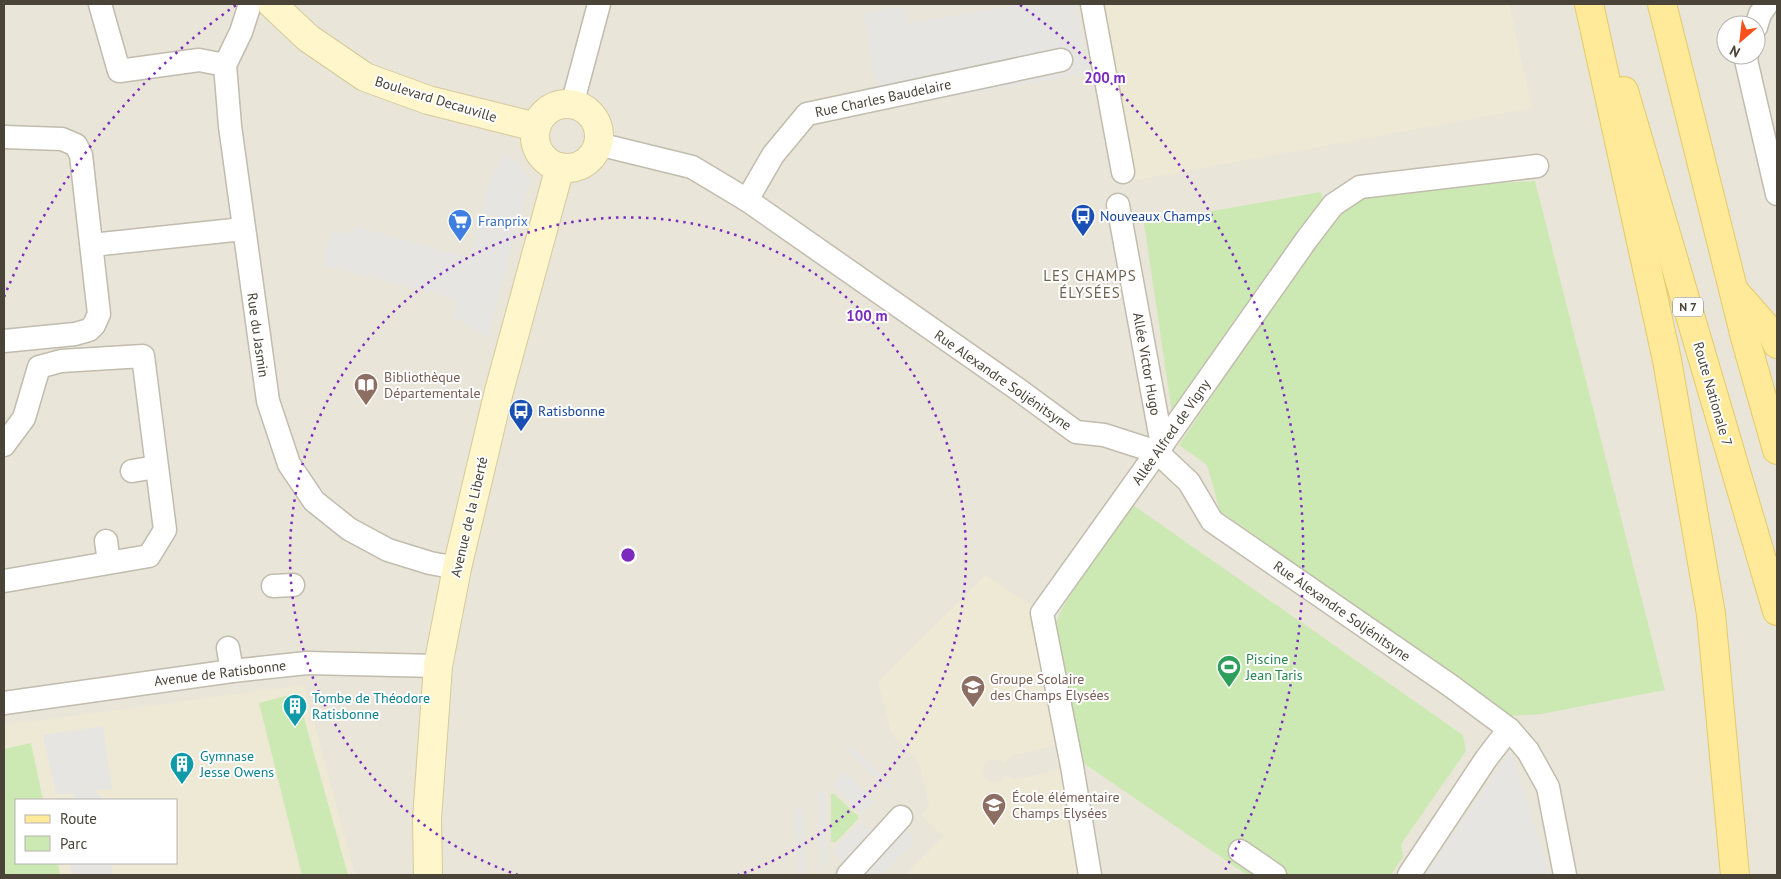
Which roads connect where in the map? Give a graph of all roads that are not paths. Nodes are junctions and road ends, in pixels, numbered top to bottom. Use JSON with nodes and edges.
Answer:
{"nodes":[{"id":1,"x":100,"y":4,"type":"edge"},
{"id":2,"x":250,"y":4,"type":"edge"},
{"id":3,"x":272,"y":4,"type":"edge"},
{"id":4,"x":599,"y":4,"type":"edge"},
{"id":5,"x":1092,"y":4,"type":"edge"},
{"id":6,"x":1588,"y":4,"type":"edge"},
{"id":7,"x":1598,"y":4,"type":"edge"},
{"id":8,"x":1662,"y":4,"type":"edge"},
{"id":9,"x":1767,"y":4,"type":"edge"},
{"id":10,"x":1760,"y":15,"type":"edge"},
{"id":11,"x":1062,"y":60,"type":"dead end"},
{"id":12,"x":226,"y":64,"type":"junction"},
{"id":13,"x":1747,"y":65,"type":"edge"},
{"id":14,"x":572,"y":105,"type":"junction"},
{"id":15,"x":536,"y":128,"type":"junction"},
{"id":16,"x":4,"y":137,"type":"edge"},
{"id":17,"x":598,"y":144,"type":"junction"},
{"id":18,"x":1537,"y":166,"type":"dead end"},
{"id":19,"x":560,"y":167,"type":"junction"},
{"id":20,"x":1122,"y":172,"type":"dead end"},
{"id":21,"x":1777,"y":194,"type":"edge"},
{"id":22,"x":747,"y":200,"type":"junction"},
{"id":23,"x":1118,"y":205,"type":"dead end"},
{"id":24,"x":243,"y":229,"type":"junction"},
{"id":25,"x":92,"y":245,"type":"junction"},
{"id":26,"x":1734,"y":291,"type":"junction"},
{"id":27,"x":4,"y":342,"type":"edge"},
{"id":28,"x":1777,"y":344,"type":"edge"},
{"id":29,"x":1158,"y":443,"type":"junction"},
{"id":30,"x":4,"y":445,"type":"edge"},
{"id":31,"x":1777,"y":450,"type":"edge"},
{"id":32,"x":156,"y":467,"type":"junction"},
{"id":33,"x":132,"y":471,"type":"dead end"},
{"id":34,"x":457,"y":568,"type":"junction"},
{"id":35,"x":4,"y":581,"type":"edge"},
{"id":36,"x":1777,"y":611,"type":"edge"},
{"id":37,"x":228,"y":648,"type":"dead end"},
{"id":38,"x":438,"y":666,"type":"junction"},
{"id":39,"x":232,"y":671,"type":"junction"},
{"id":40,"x":4,"y":702,"type":"edge"},
{"id":41,"x":1509,"y":729,"type":"junction"},
{"id":42,"x":901,"y":817,"type":"dead end"},
{"id":43,"x":1240,"y":851,"type":"dead end"},
{"id":44,"x":428,"y":875,"type":"edge"},
{"id":45,"x":848,"y":875,"type":"edge"},
{"id":46,"x":1090,"y":875,"type":"edge"},
{"id":47,"x":1276,"y":875,"type":"edge"},
{"id":48,"x":1409,"y":875,"type":"edge"},
{"id":49,"x":1565,"y":875,"type":"edge"},
{"id":50,"x":1735,"y":875,"type":"edge"}],
"edges":[{"from":1,"to":12,"type":"street"},
{"from":2,"to":12,"type":"street","name":"Rue du Jasmin"},
{"from":3,"to":15,"type":"street","name":"Boulevard Decauville"},
{"from":4,"to":14,"type":"street"},
{"from":5,"to":20,"type":"street"},
{"from":6,"to":50,"type":"main road"},
{"from":7,"to":36,"type":"main road","name":"Route Nationale 7","number":"N 7"},
{"from":8,"to":26,"type":"main road"},
{"from":9,"to":10,"type":"street"},
{"from":11,"to":22,"type":"street","name":"Rue Charles Baudelaire"},
{"from":12,"to":24,"type":"street","name":"Rue du Jasmin"},
{"from":13,"to":21,"type":"street"},
{"from":14,"to":15,"type":"street"},
{"from":14,"to":17,"type":"street"},
{"from":15,"to":19,"type":"street"},
{"from":16,"to":25,"type":"street"},
{"from":17,"to":19,"type":"street"},
{"from":17,"to":22,"type":"street","name":"Rue Alexandre Soljénitsyne"},
{"from":18,"to":29,"type":"street","name":"Allée Alfred de Vigny"},
{"from":19,"to":34,"type":"street","name":"Avenue de la Liberté"},
{"from":22,"to":29,"type":"street","name":"Rue Alexandre Soljénitsyne"},
{"from":23,"to":29,"type":"street","name":"Allée Victor Hugo"},
{"from":24,"to":25,"type":"street"},
{"from":24,"to":34,"type":"street","name":"Rue du Jasmin"},
{"from":25,"to":27,"type":"street"},
{"from":26,"to":28,"type":"main road"},
{"from":26,"to":31,"type":"main road"},
{"from":29,"to":41,"type":"street","name":"Rue Alexandre Soljénitsyne"},
{"from":29,"to":46,"type":"street","name":"Allée Alfred de Vigny"},
{"from":30,"to":32,"type":"street"},
{"from":32,"to":33,"type":"street"},
{"from":32,"to":35,"type":"street"},
{"from":34,"to":38,"type":"street","name":"Avenue de la Liberté"},
{"from":37,"to":39,"type":"street"},
{"from":38,"to":39,"type":"street","name":"Avenue de Ratisbonne"},
{"from":38,"to":44,"type":"street","name":"Avenue de la Liberté"},
{"from":39,"to":40,"type":"street","name":"Avenue de Ratisbonne"},
{"from":41,"to":48,"type":"street"},
{"from":41,"to":49,"type":"street","name":"Rue Alexandre Soljénitsyne"},
{"from":42,"to":45,"type":"street"},
{"from":43,"to":47,"type":"street"}]}
